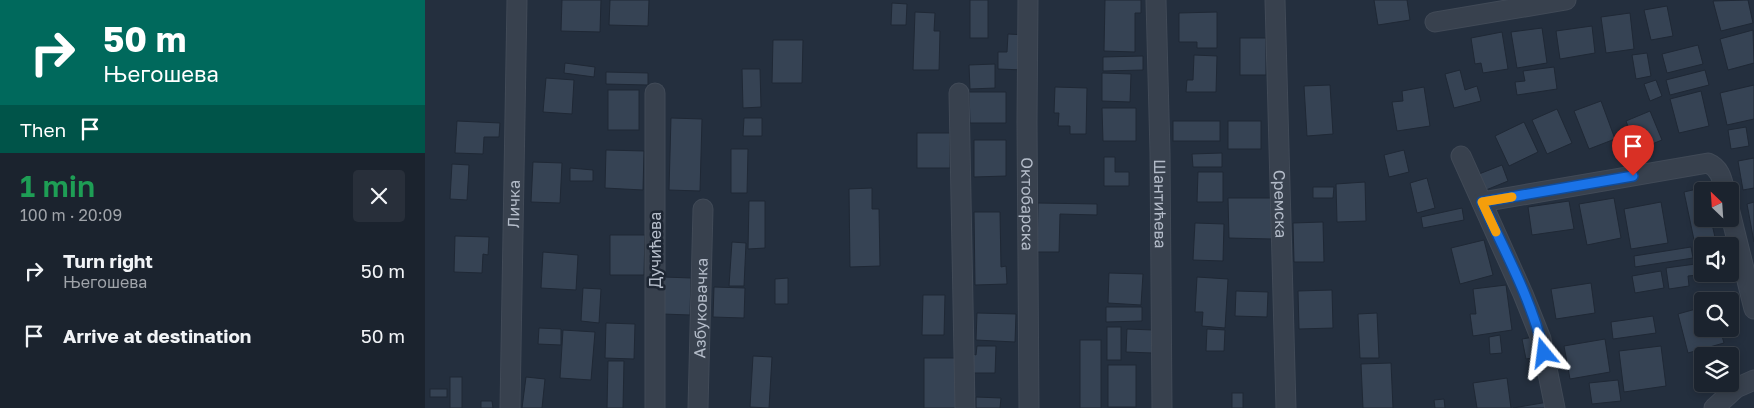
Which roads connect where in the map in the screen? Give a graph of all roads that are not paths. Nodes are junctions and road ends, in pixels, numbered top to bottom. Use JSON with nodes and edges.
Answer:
{"nodes":[{"id":1,"x":517,"y":0,"type":"edge"},
{"id":2,"x":1028,"y":0,"type":"edge"},
{"id":3,"x":1156,"y":0,"type":"edge"},
{"id":4,"x":1275,"y":0,"type":"edge"},
{"id":5,"x":1566,"y":0,"type":"edge"},
{"id":6,"x":1435,"y":22,"type":"dead end"},
{"id":7,"x":655,"y":93,"type":"dead end"},
{"id":8,"x":959,"y":93,"type":"dead end"},
{"id":9,"x":1461,"y":156,"type":"dead end"},
{"id":10,"x":1722,"y":182,"type":"edge"},
{"id":11,"x":1482,"y":202,"type":"junction"},
{"id":12,"x":703,"y":209,"type":"dead end"},
{"id":13,"x":1734,"y":228,"type":"edge"},
{"id":14,"x":1754,"y":309,"type":"edge"},
{"id":15,"x":1754,"y":380,"type":"edge"},
{"id":16,"x":510,"y":408,"type":"edge"},
{"id":17,"x":655,"y":408,"type":"edge"},
{"id":18,"x":698,"y":408,"type":"edge"},
{"id":19,"x":965,"y":408,"type":"edge"},
{"id":20,"x":1029,"y":408,"type":"edge"},
{"id":21,"x":1162,"y":408,"type":"edge"},
{"id":22,"x":1286,"y":408,"type":"edge"},
{"id":23,"x":1555,"y":408,"type":"edge"},
{"id":24,"x":1713,"y":408,"type":"edge"}],
"edges":[{"from":1,"to":16,"type":"street","name":"Личка"},
{"from":2,"to":20,"type":"street","name":"Октобарска"},
{"from":3,"to":21,"type":"street","name":"Шантићева"},
{"from":4,"to":22,"type":"street","name":"Сремска"},
{"from":5,"to":6,"type":"street"},
{"from":7,"to":17,"type":"street","name":"Дучићева"},
{"from":8,"to":19,"type":"street"},
{"from":9,"to":11,"type":"street"},
{"from":10,"to":11,"type":"street"},
{"from":11,"to":23,"type":"street"},
{"from":12,"to":18,"type":"street","name":"Азбуковачка"},
{"from":13,"to":14,"type":"street"},
{"from":15,"to":24,"type":"street"}]}
